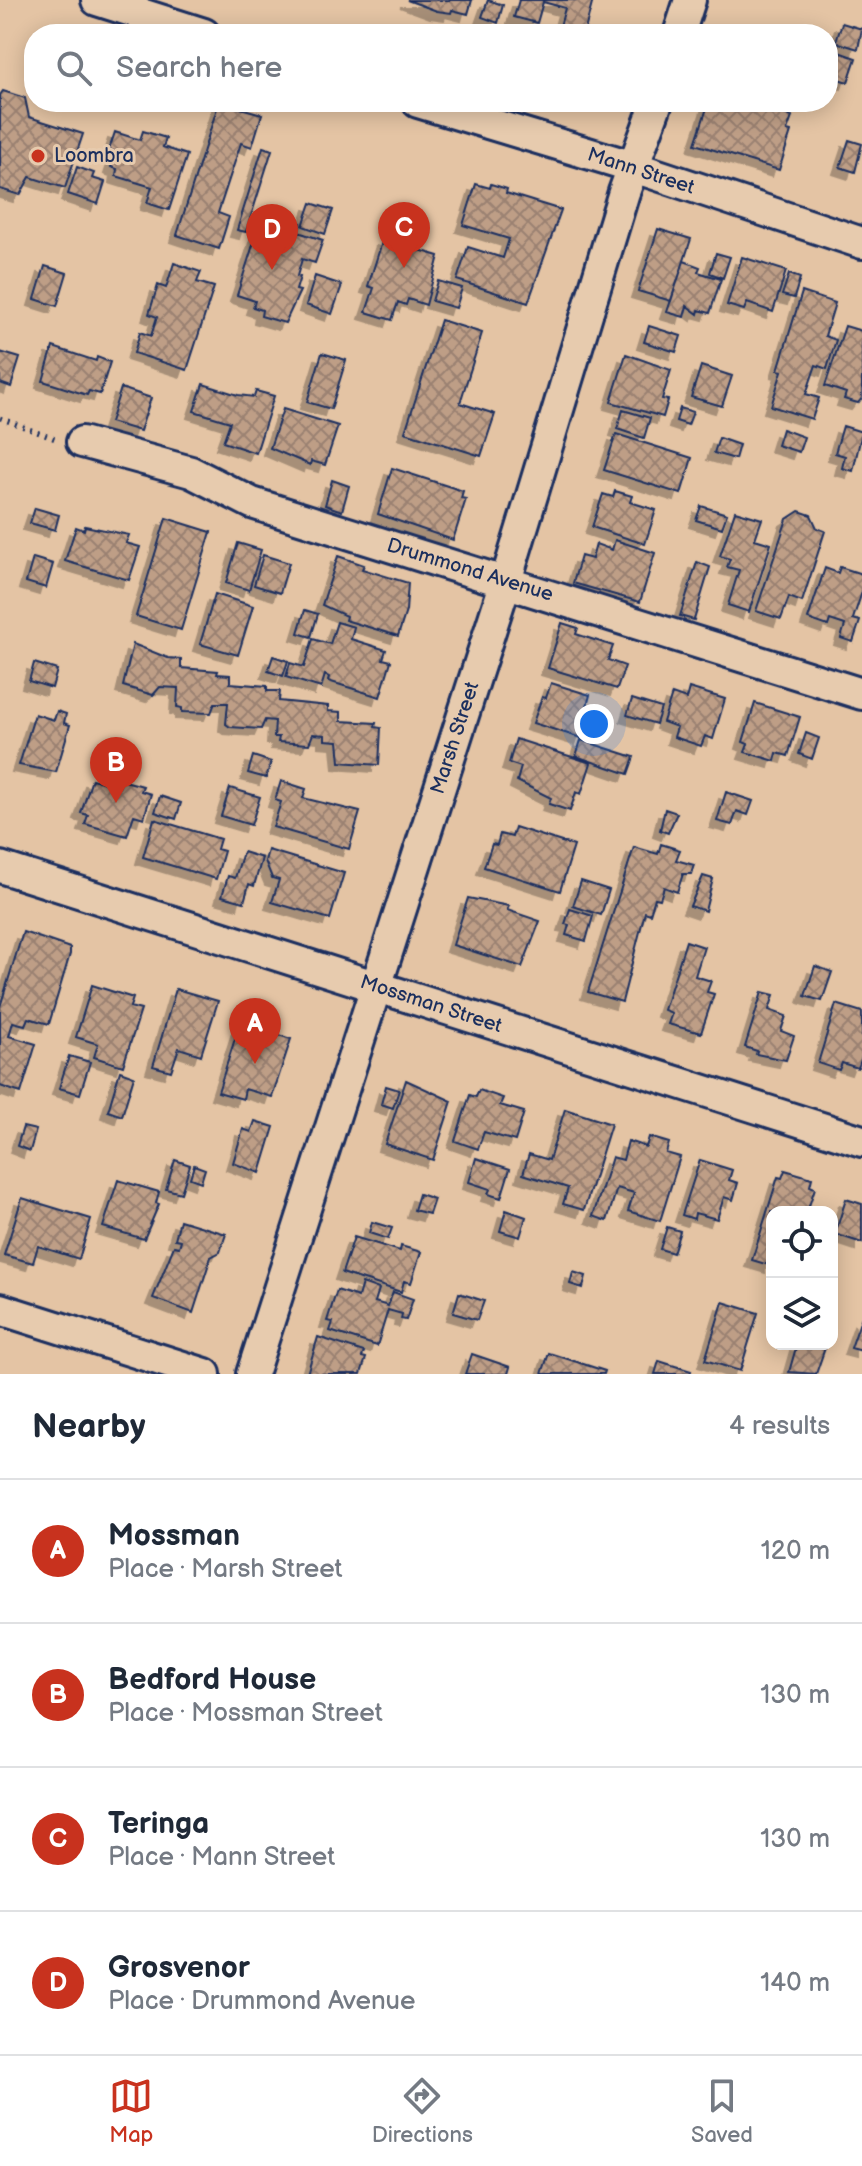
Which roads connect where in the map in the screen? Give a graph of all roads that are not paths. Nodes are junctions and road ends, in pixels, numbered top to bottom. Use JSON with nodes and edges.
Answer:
{"nodes":[{"id":1,"x":97,"y":0,"type":"edge"},
{"id":2,"x":690,"y":0,"type":"edge"},
{"id":3,"x":173,"y":24,"type":"edge"},
{"id":4,"x":682,"y":24,"type":"edge"},
{"id":5,"x":451,"y":112,"type":"edge"},
{"id":6,"x":653,"y":112,"type":"edge"},
{"id":7,"x":634,"y":167,"type":"junction"},
{"id":8,"x":862,"y":243,"type":"edge"},
{"id":9,"x":69,"y":441,"type":"road end"},
{"id":10,"x":506,"y":581,"type":"junction"},
{"id":11,"x":862,"y":694,"type":"edge"},
{"id":12,"x":0,"y":867,"type":"edge"},
{"id":13,"x":376,"y":986,"type":"junction"},
{"id":14,"x":862,"y":1141,"type":"edge"},
{"id":15,"x":0,"y":1309,"type":"edge"},
{"id":16,"x":205,"y":1374,"type":"edge"},
{"id":17,"x":252,"y":1374,"type":"edge"}],
"edges":[{"from":1,"to":3,"type":"street"},
{"from":2,"to":4,"type":"street"},
{"from":5,"to":7,"type":"street","name":"Mann Street"},
{"from":6,"to":7,"type":"street","name":"Marsh Street"},
{"from":7,"to":8,"type":"street","name":"Mann Street"},
{"from":7,"to":10,"type":"street","name":"Marsh Street"},
{"from":9,"to":10,"type":"street","name":"Drummond Avenue"},
{"from":10,"to":11,"type":"street","name":"Drummond Avenue"},
{"from":10,"to":13,"type":"street","name":"Marsh Street"},
{"from":12,"to":13,"type":"street","name":"Mossman Street"},
{"from":13,"to":14,"type":"street","name":"Mossman Street"},
{"from":13,"to":17,"type":"street","name":"Marsh Street"},
{"from":15,"to":16,"type":"street"}]}
